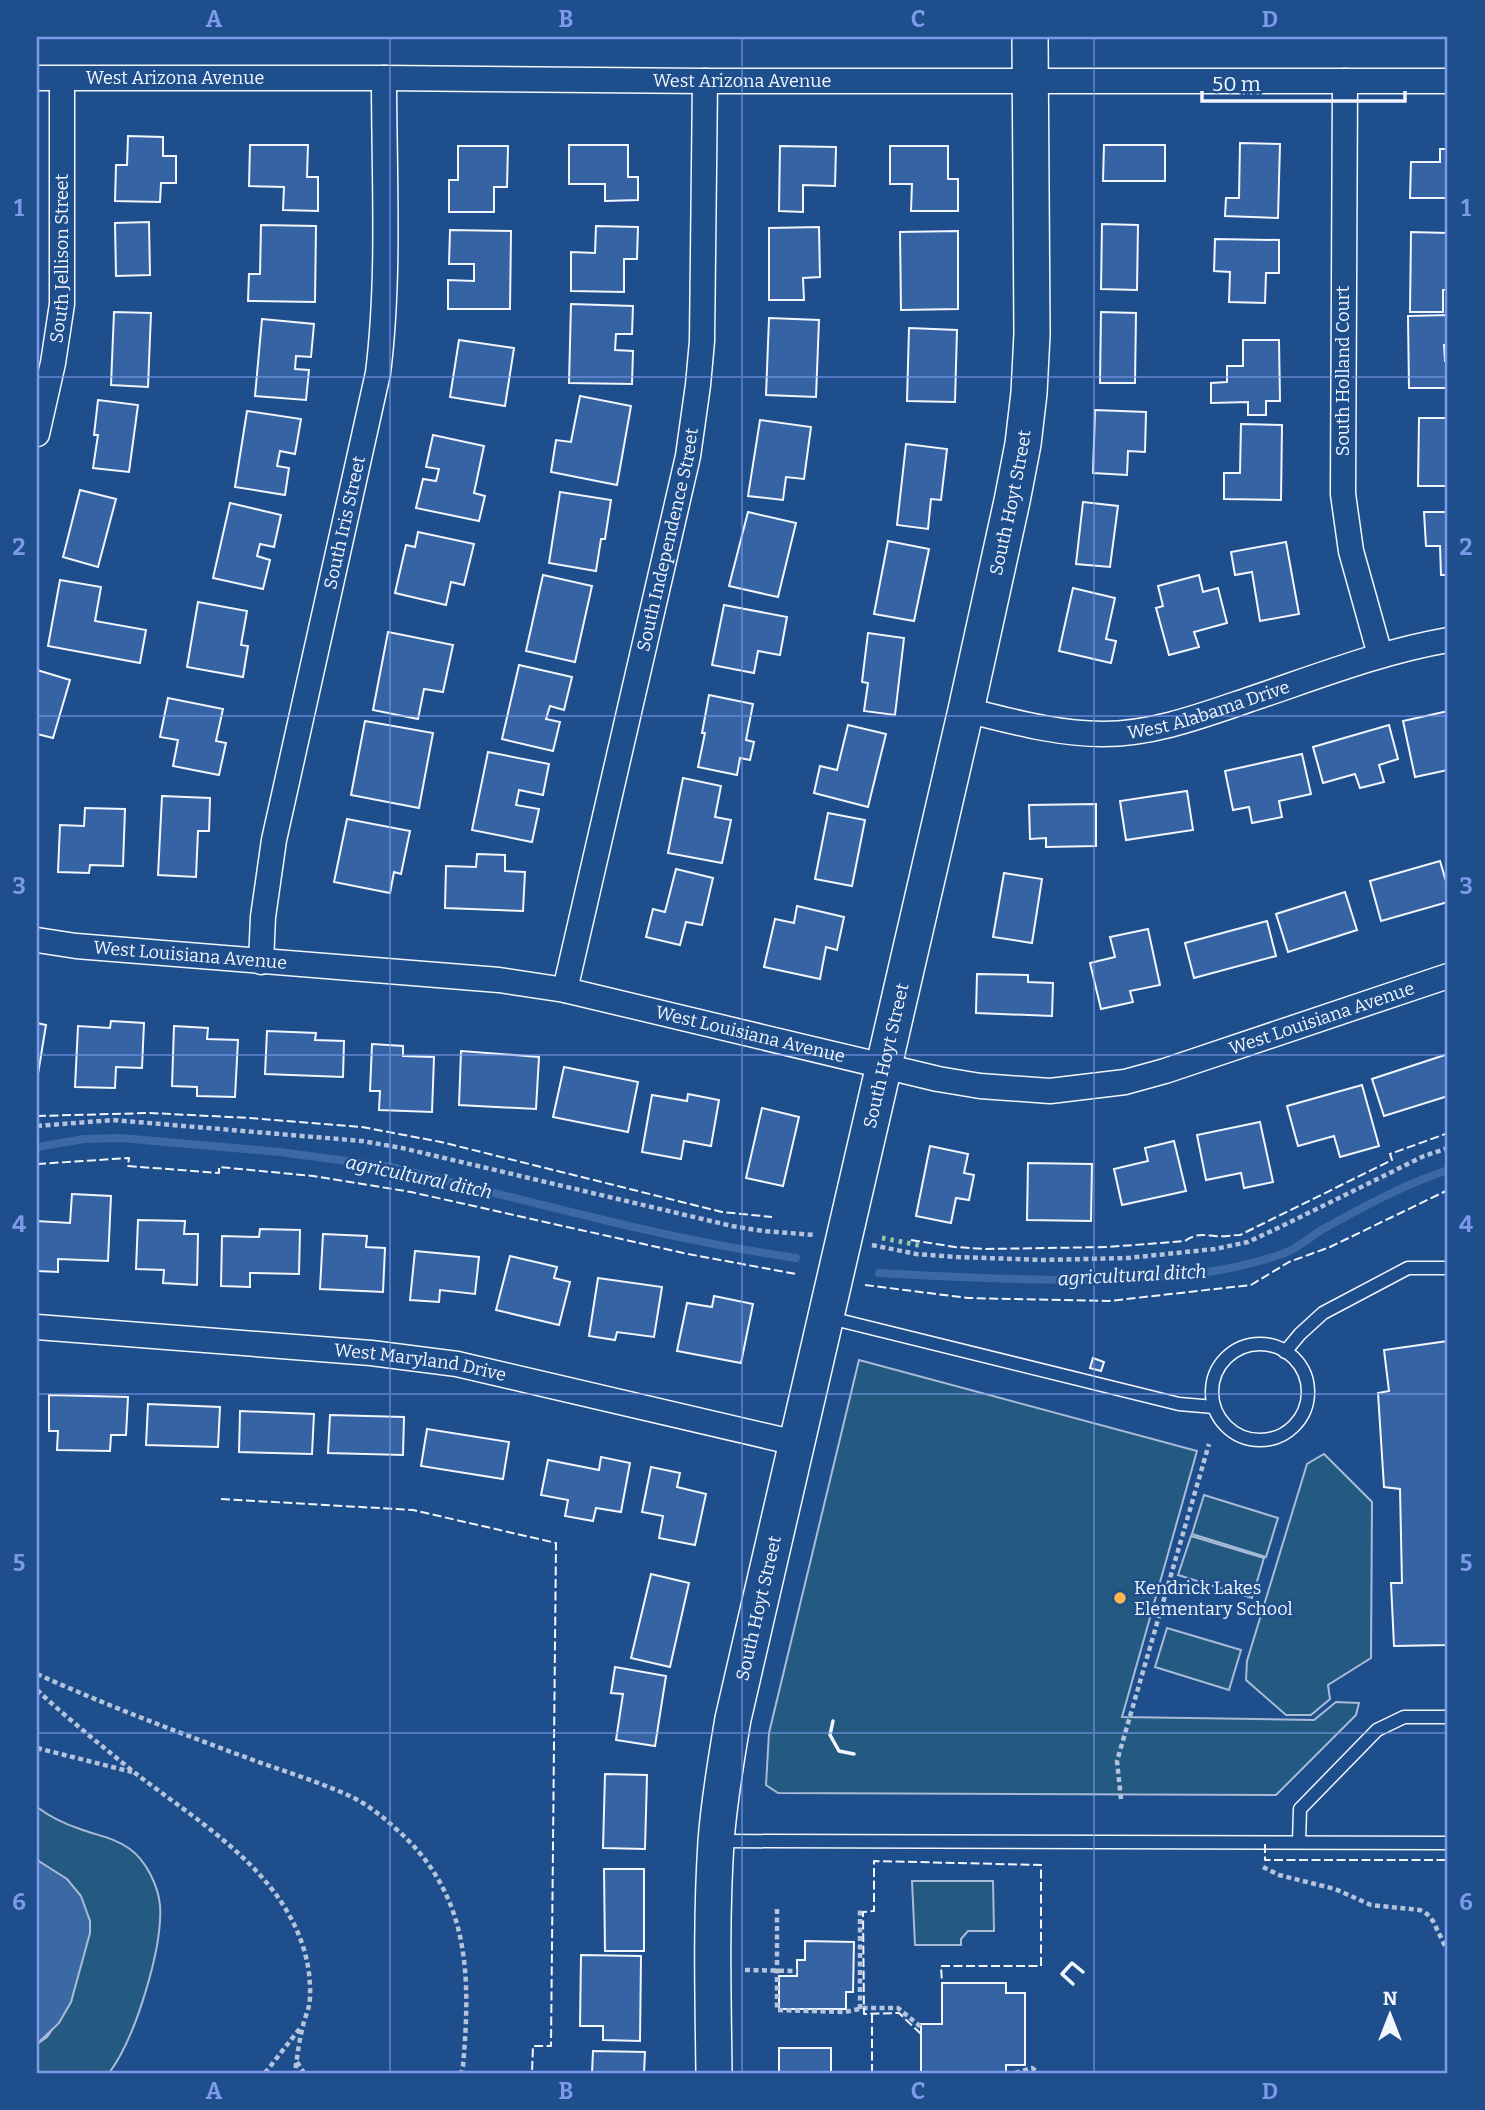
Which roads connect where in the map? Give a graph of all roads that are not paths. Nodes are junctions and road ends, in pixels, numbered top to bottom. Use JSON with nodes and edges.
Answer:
{"nodes":[{"id":1,"x":1030,"y":37,"type":"edge"},
{"id":2,"x":37,"y":78,"type":"edge"},
{"id":3,"x":384,"y":78,"type":"junction"},
{"id":4,"x":62,"y":79,"type":"junction"},
{"id":5,"x":705,"y":81,"type":"junction"},
{"id":6,"x":1345,"y":81,"type":"junction"},
{"id":7,"x":1448,"y":81,"type":"edge"},
{"id":8,"x":1030,"y":82,"type":"junction"},
{"id":9,"x":37,"y":434,"type":"edge"},
{"id":10,"x":1448,"y":640,"type":"edge"},
{"id":11,"x":1380,"y":655,"type":"junction"},
{"id":12,"x":966,"y":710,"type":"junction"},
{"id":13,"x":37,"y":940,"type":"edge"},
{"id":14,"x":261,"y":962,"type":"junction"},
{"id":15,"x":1448,"y":976,"type":"edge"},
{"id":16,"x":565,"y":990,"type":"junction"},
{"id":17,"x":883,"y":1067,"type":"junction"},
{"id":18,"x":1448,"y":1268,"type":"edge"},
{"id":19,"x":825,"y":1316,"type":"junction"},
{"id":20,"x":37,"y":1327,"type":"edge"},
{"id":21,"x":1285,"y":1352,"type":"junction"},
{"id":22,"x":1214,"y":1407,"type":"junction"},
{"id":23,"x":796,"y":1443,"type":"junction"},
{"id":24,"x":1448,"y":1717,"type":"edge"},
{"id":25,"x":716,"y":1841,"type":"junction"},
{"id":26,"x":1299,"y":1842,"type":"junction"},
{"id":27,"x":1448,"y":1843,"type":"edge"},
{"id":28,"x":713,"y":2073,"type":"edge"}],
"edges":[{"from":1,"to":8,"type":"street","name":"South Hoyt Street"},
{"from":2,"to":4,"type":"street","name":"West Arizona Avenue"},
{"from":3,"to":4,"type":"street","name":"West Arizona Avenue"},
{"from":3,"to":5,"type":"street","name":"West Arizona Avenue"},
{"from":3,"to":14,"type":"street","name":"South Iris Street"},
{"from":4,"to":9,"type":"street","name":"South Jellison Street"},
{"from":5,"to":8,"type":"street","name":"West Arizona Avenue"},
{"from":5,"to":16,"type":"street","name":"South Independence Street"},
{"from":6,"to":7,"type":"street","name":"West Arizona Avenue"},
{"from":6,"to":8,"type":"street","name":"West Arizona Avenue"},
{"from":6,"to":11,"type":"street","name":"South Holland Court"},
{"from":8,"to":12,"type":"street","name":"South Hoyt Street"},
{"from":10,"to":11,"type":"street","name":"West Alabama Drive"},
{"from":11,"to":12,"type":"street","name":"West Alabama Drive"},
{"from":12,"to":17,"type":"street","name":"South Hoyt Street"},
{"from":13,"to":14,"type":"street","name":"West Louisiana Avenue"},
{"from":14,"to":16,"type":"street","name":"West Louisiana Avenue"},
{"from":15,"to":17,"type":"street","name":"West Louisiana Avenue"},
{"from":16,"to":17,"type":"street","name":"West Louisiana Avenue"},
{"from":17,"to":19,"type":"street","name":"South Hoyt Street"},
{"from":18,"to":21,"type":"lane"},
{"from":19,"to":22,"type":"lane"},
{"from":19,"to":23,"type":"street","name":"South Hoyt Street"},
{"from":20,"to":23,"type":"street","name":"West Maryland Drive"},
{"from":21,"to":22,"type":"lane"},
{"from":21,"to":22,"type":"lane"},
{"from":23,"to":25,"type":"street","name":"South Hoyt Street"},
{"from":24,"to":26,"type":"lane"},
{"from":25,"to":26,"type":"lane"},
{"from":25,"to":28,"type":"street","name":"South Hoyt Street"},
{"from":26,"to":27,"type":"lane"}]}
